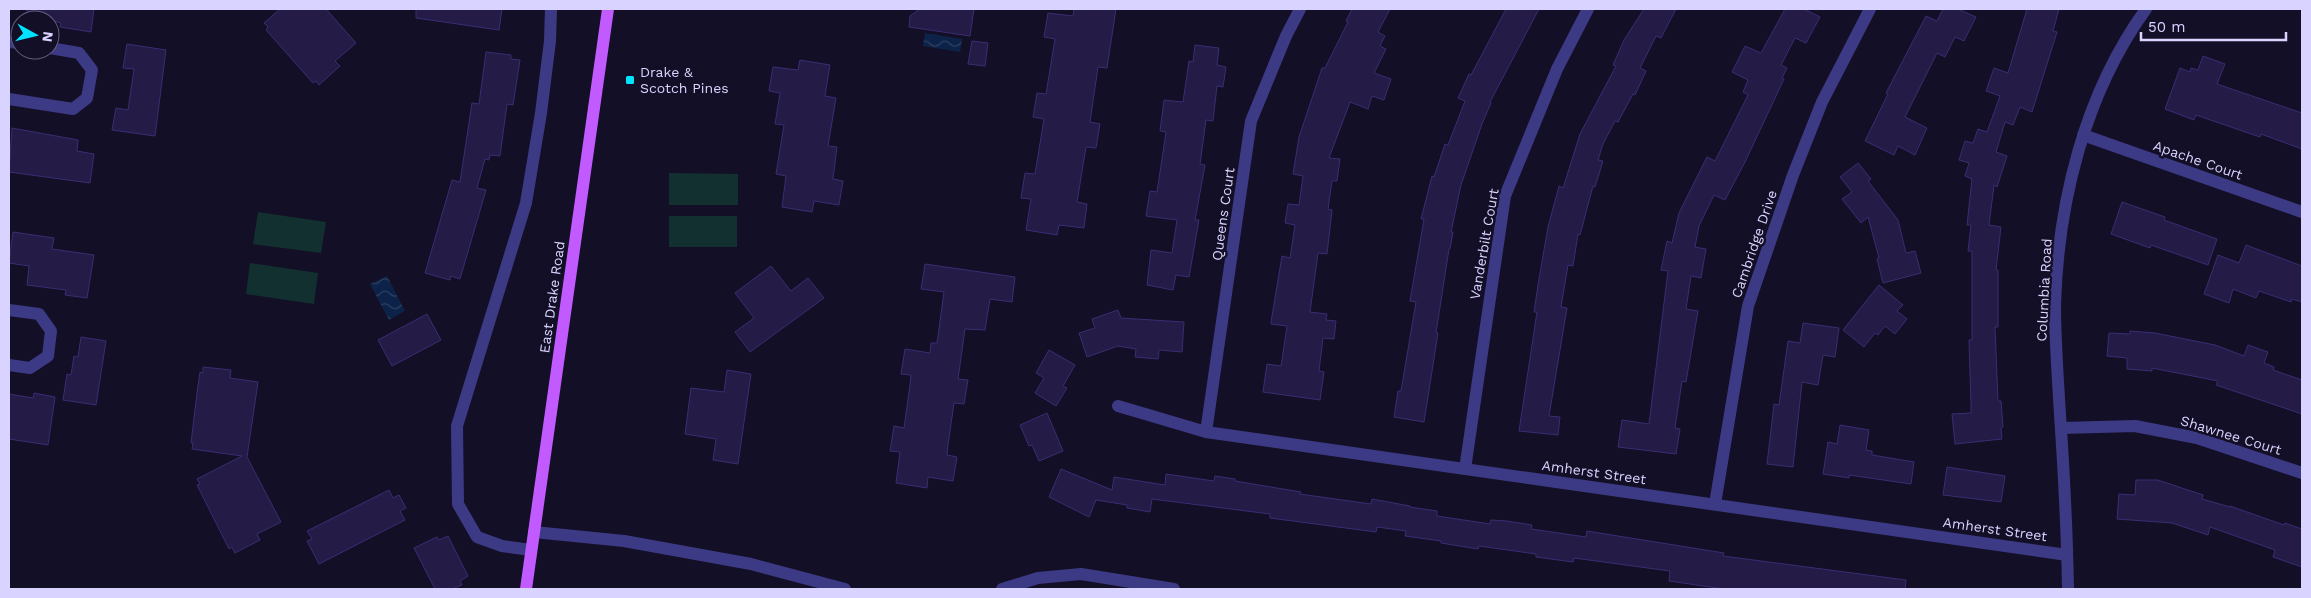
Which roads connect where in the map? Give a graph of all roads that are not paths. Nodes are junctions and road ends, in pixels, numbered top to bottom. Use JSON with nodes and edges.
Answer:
{"nodes":[{"id":1,"x":551,"y":9,"type":"edge"},
{"id":2,"x":608,"y":9,"type":"edge"},
{"id":3,"x":1300,"y":9,"type":"edge"},
{"id":4,"x":1588,"y":9,"type":"edge"},
{"id":5,"x":1870,"y":9,"type":"edge"},
{"id":6,"x":2146,"y":9,"type":"edge"},
{"id":7,"x":60,"y":50,"type":"edge"},
{"id":8,"x":9,"y":98,"type":"edge"},
{"id":9,"x":2083,"y":135,"type":"junction"},
{"id":10,"x":2302,"y":212,"type":"edge"},
{"id":11,"x":9,"y":310,"type":"edge"},
{"id":12,"x":9,"y":365,"type":"edge"},
{"id":13,"x":1118,"y":406,"type":"dead end"},
{"id":14,"x":2061,"y":428,"type":"junction"},
{"id":15,"x":1206,"y":432,"type":"junction"},
{"id":16,"x":1465,"y":469,"type":"junction"},
{"id":17,"x":2302,"y":473,"type":"edge"},
{"id":18,"x":1715,"y":504,"type":"junction"},
{"id":19,"x":534,"y":532,"type":"junction"},
{"id":20,"x":531,"y":550,"type":"junction"},
{"id":21,"x":2067,"y":555,"type":"junction"},
{"id":22,"x":1097,"y":583,"type":"edge"},
{"id":23,"x":526,"y":589,"type":"edge"},
{"id":24,"x":845,"y":589,"type":"edge"},
{"id":25,"x":1002,"y":589,"type":"edge"},
{"id":26,"x":1174,"y":589,"type":"edge"},
{"id":27,"x":2068,"y":589,"type":"edge"}],
"edges":[{"from":1,"to":20,"type":"street"},
{"from":2,"to":19,"type":"main road","name":"East Drake Road"},
{"from":3,"to":15,"type":"street","name":"Queens Court"},
{"from":4,"to":16,"type":"street","name":"Vanderbilt Court"},
{"from":5,"to":18,"type":"street","name":"Cambridge Drive"},
{"from":6,"to":9,"type":"street","name":"Columbia Road"},
{"from":7,"to":8,"type":"street"},
{"from":9,"to":10,"type":"street","name":"Apache Court"},
{"from":9,"to":14,"type":"street","name":"Columbia Road"},
{"from":11,"to":12,"type":"street"},
{"from":13,"to":15,"type":"street","name":"Amherst Street"},
{"from":14,"to":17,"type":"street","name":"Shawnee Court"},
{"from":14,"to":21,"type":"street","name":"Columbia Road"},
{"from":15,"to":16,"type":"street","name":"Amherst Street"},
{"from":16,"to":18,"type":"street","name":"Amherst Street"},
{"from":18,"to":21,"type":"street","name":"Amherst Street"},
{"from":19,"to":20,"type":"main road","name":"East Drake Road"},
{"from":19,"to":24,"type":"street"},
{"from":20,"to":23,"type":"main road","name":"East Drake Road"},
{"from":21,"to":27,"type":"street","name":"Columbia Road"},
{"from":22,"to":25,"type":"street"},
{"from":22,"to":26,"type":"street"}]}
